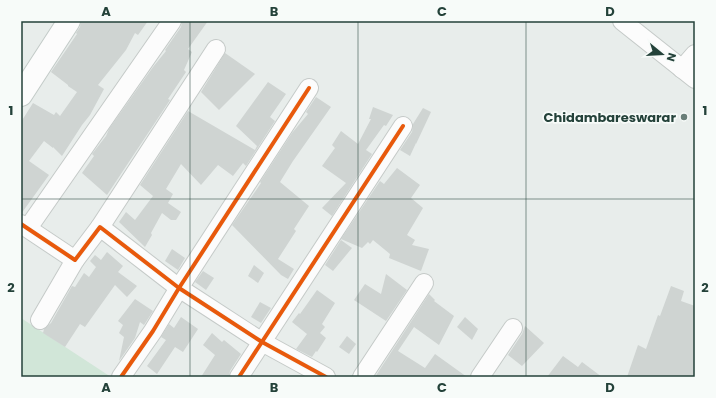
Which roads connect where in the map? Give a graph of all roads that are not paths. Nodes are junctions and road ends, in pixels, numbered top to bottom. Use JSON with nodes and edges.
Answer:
{"nodes":[{"id":1,"x":69,"y":21,"type":"edge"},
{"id":2,"x":172,"y":21,"type":"edge"},
{"id":3,"x":622,"y":21,"type":"edge"},
{"id":4,"x":216,"y":49,"type":"dead end"},
{"id":5,"x":695,"y":54,"type":"edge"},
{"id":6,"x":689,"y":74,"type":"edge"},
{"id":7,"x":309,"y":88,"type":"dead end"},
{"id":8,"x":21,"y":95,"type":"edge"},
{"id":9,"x":403,"y":126,"type":"dead end"},
{"id":10,"x":24,"y":226,"type":"edge"},
{"id":11,"x":100,"y":227,"type":"junction"},
{"id":12,"x":75,"y":260,"type":"junction"},
{"id":13,"x":424,"y":283,"type":"dead end"},
{"id":14,"x":179,"y":288,"type":"junction"},
{"id":15,"x":40,"y":320,"type":"dead end"},
{"id":16,"x":513,"y":328,"type":"dead end"},
{"id":17,"x":262,"y":342,"type":"junction"},
{"id":18,"x":121,"y":377,"type":"edge"},
{"id":19,"x":239,"y":377,"type":"edge"},
{"id":20,"x":326,"y":377,"type":"edge"},
{"id":21,"x":362,"y":377,"type":"edge"},
{"id":22,"x":480,"y":377,"type":"edge"}],
"edges":[{"from":1,"to":8,"type":"main road"},
{"from":2,"to":10,"type":"street"},
{"from":3,"to":6,"type":"street"},
{"from":4,"to":11,"type":"street"},
{"from":5,"to":6,"type":"street"},
{"from":7,"to":14,"type":"street"},
{"from":9,"to":17,"type":"street"},
{"from":10,"to":12,"type":"street"},
{"from":11,"to":12,"type":"street"},
{"from":11,"to":14,"type":"street"},
{"from":12,"to":15,"type":"street"},
{"from":13,"to":21,"type":"street"},
{"from":14,"to":17,"type":"street"},
{"from":14,"to":18,"type":"street"},
{"from":16,"to":22,"type":"street"},
{"from":17,"to":19,"type":"street"},
{"from":17,"to":20,"type":"street"}]}
